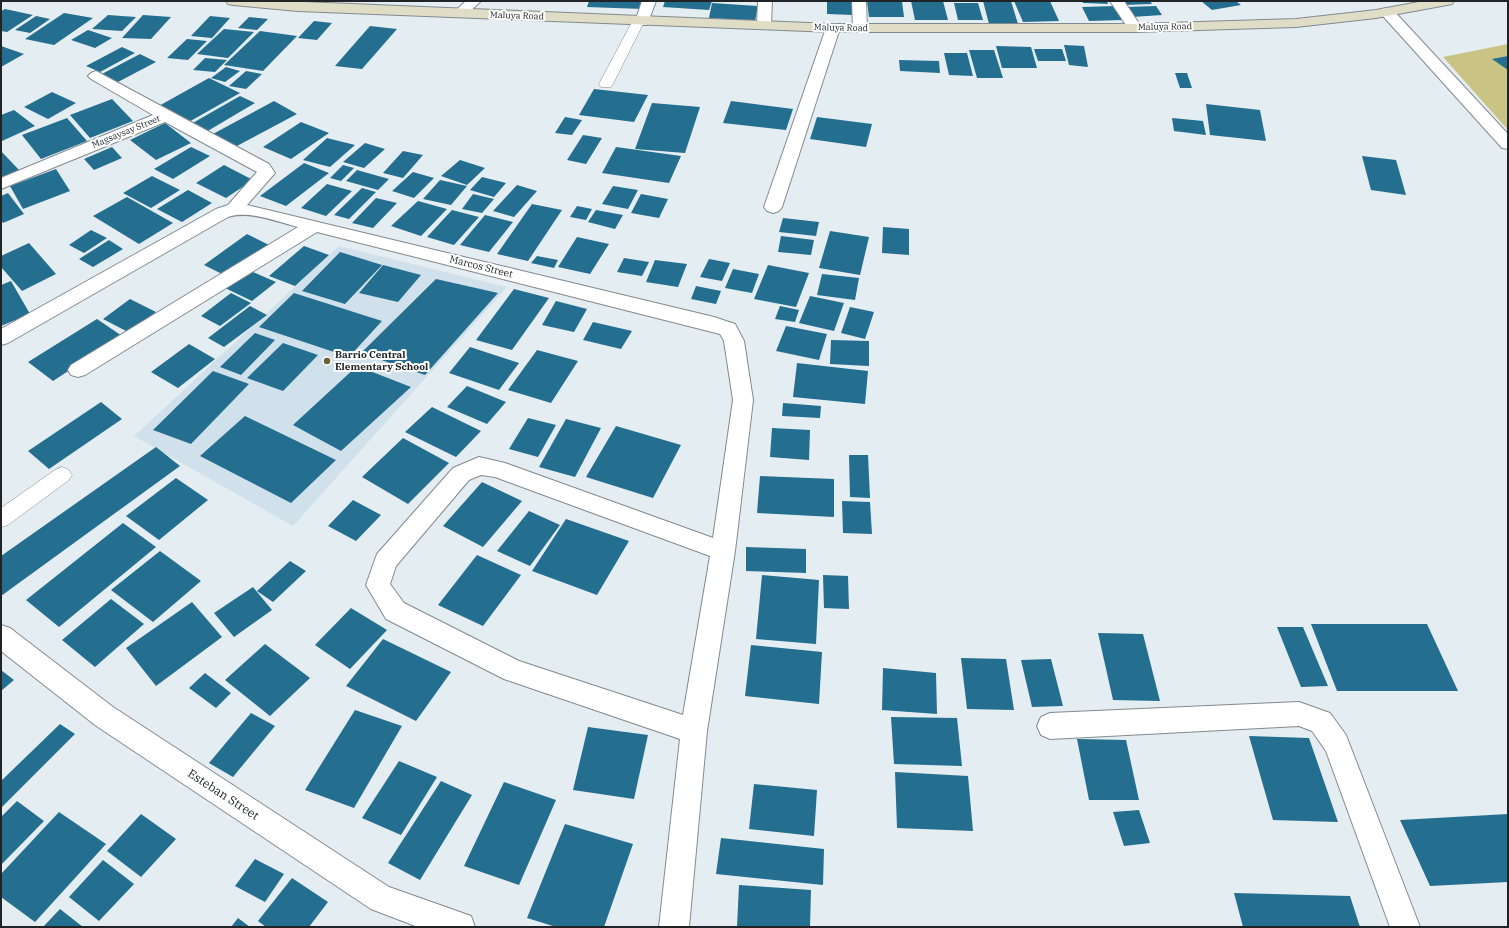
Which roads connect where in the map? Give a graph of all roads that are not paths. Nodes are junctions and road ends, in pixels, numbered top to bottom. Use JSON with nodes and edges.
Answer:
{"nodes":[{"id":1,"x":234,"y":1,"type":"edge"},
{"id":2,"x":474,"y":1,"type":"edge"},
{"id":3,"x":649,"y":1,"type":"edge"},
{"id":4,"x":765,"y":1,"type":"edge"},
{"id":5,"x":859,"y":1,"type":"edge"},
{"id":6,"x":1117,"y":1,"type":"edge"},
{"id":7,"x":1446,"y":1,"type":"edge"},
{"id":8,"x":302,"y":4,"type":"edge"},
{"id":9,"x":1387,"y":12,"type":"junction"},
{"id":10,"x":459,"y":14,"type":"junction"},
{"id":11,"x":640,"y":22,"type":"junction"},
{"id":12,"x":764,"y":25,"type":"junction"},
{"id":13,"x":833,"y":28,"type":"junction"},
{"id":14,"x":860,"y":28,"type":"junction"},
{"id":15,"x":1135,"y":28,"type":"junction"},
{"id":16,"x":96,"y":76,"type":"dead end"},
{"id":17,"x":606,"y":84,"type":"dead end"},
{"id":18,"x":166,"y":116,"type":"junction"},
{"id":19,"x":1508,"y":144,"type":"edge"},
{"id":20,"x":1,"y":184,"type":"edge"},
{"id":21,"x":773,"y":207,"type":"dead end"},
{"id":22,"x":234,"y":209,"type":"junction"},
{"id":23,"x":313,"y":226,"type":"junction"},
{"id":24,"x":1,"y":338,"type":"edge"},
{"id":25,"x":78,"y":370,"type":"dead end"},
{"id":26,"x":62,"y":475,"type":"dead end"},
{"id":27,"x":1,"y":519,"type":"edge"},
{"id":28,"x":723,"y":551,"type":"junction"},
{"id":29,"x":1,"y":636,"type":"edge"},
{"id":30,"x":1050,"y":726,"type":"dead end"},
{"id":31,"x":694,"y":731,"type":"junction"},
{"id":32,"x":460,"y":927,"type":"edge"},
{"id":33,"x":674,"y":927,"type":"edge"},
{"id":34,"x":1405,"y":927,"type":"edge"}],
"edges":[{"from":1,"to":8,"type":"street","name":"Maluya Road"},
{"from":2,"to":10,"type":"street"},
{"from":3,"to":11,"type":"street"},
{"from":4,"to":12,"type":"street"},
{"from":5,"to":14,"type":"street"},
{"from":6,"to":15,"type":"street"},
{"from":7,"to":9,"type":"street","name":"Maluya Road"},
{"from":8,"to":10,"type":"street","name":"Maluya Road"},
{"from":9,"to":15,"type":"street","name":"Maluya Road"},
{"from":9,"to":19,"type":"street"},
{"from":10,"to":11,"type":"street","name":"Maluya Road"},
{"from":11,"to":12,"type":"street","name":"Maluya Road"},
{"from":11,"to":17,"type":"lane"},
{"from":12,"to":13,"type":"street","name":"Maluya Road"},
{"from":13,"to":14,"type":"street","name":"Maluya Road"},
{"from":13,"to":21,"type":"street"},
{"from":14,"to":15,"type":"street","name":"Maluya Road"},
{"from":16,"to":18,"type":"street"},
{"from":18,"to":20,"type":"street","name":"Magsaysay Street"},
{"from":18,"to":22,"type":"street","name":"Magsaysay Street"},
{"from":22,"to":23,"type":"street","name":"Marcos Street"},
{"from":22,"to":24,"type":"street"},
{"from":23,"to":25,"type":"street"},
{"from":23,"to":28,"type":"street","name":"Marcos Street"},
{"from":26,"to":27,"type":"lane"},
{"from":28,"to":31,"type":"street"},
{"from":28,"to":31,"type":"street"},
{"from":29,"to":32,"type":"street","name":"Esteban Street"},
{"from":30,"to":34,"type":"street"},
{"from":31,"to":33,"type":"street"}]}
